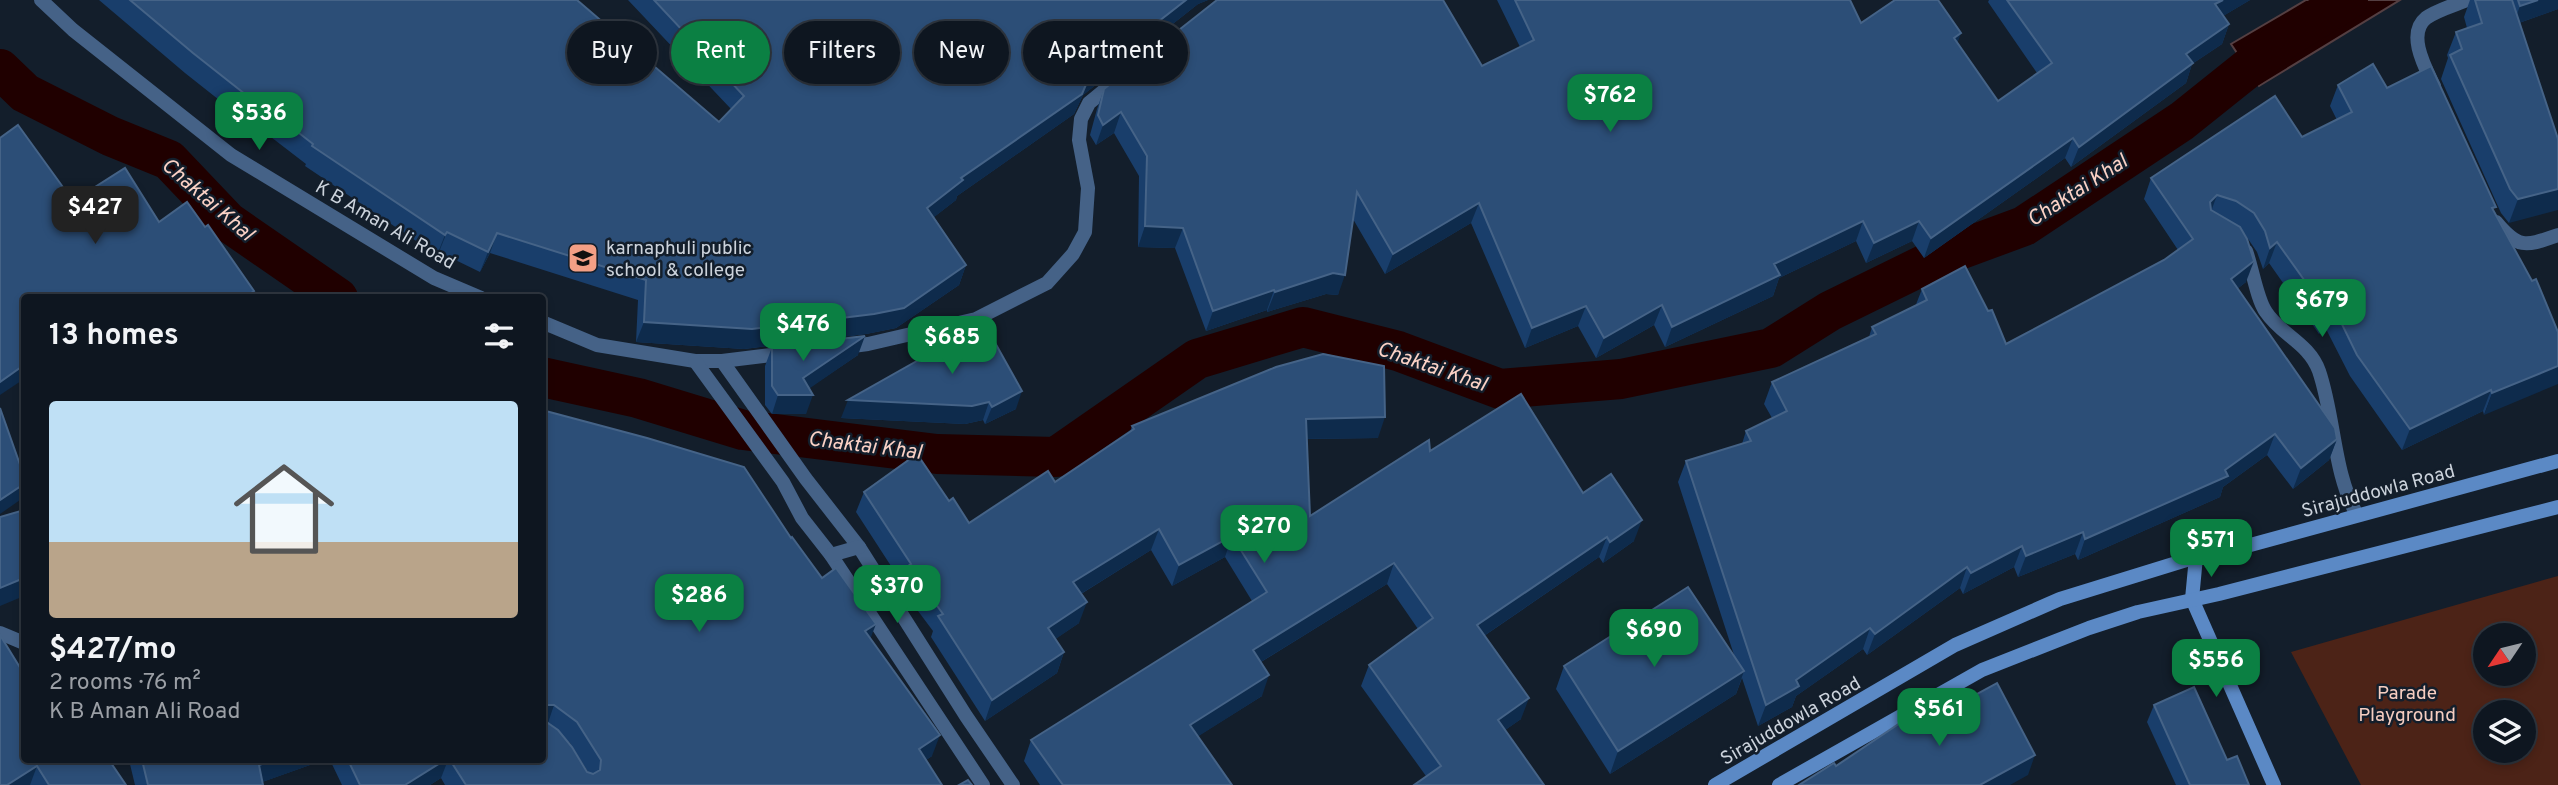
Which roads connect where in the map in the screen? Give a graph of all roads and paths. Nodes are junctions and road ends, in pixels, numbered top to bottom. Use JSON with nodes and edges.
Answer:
{"nodes":[{"id":1,"x":41,"y":0,"type":"edge"},
{"id":2,"x":2467,"y":0,"type":"edge"},
{"id":3,"x":1113,"y":84,"type":"edge"},
{"id":4,"x":2439,"y":98,"type":"edge"},
{"id":5,"x":2487,"y":206,"type":"edge"},
{"id":6,"x":2558,"y":235,"type":"edge"},
{"id":7,"x":2238,"y":239,"type":"edge"},
{"id":8,"x":472,"y":294,"type":"edge"},
{"id":9,"x":546,"y":325,"type":"edge"},
{"id":10,"x":828,"y":349,"type":"edge"},
{"id":11,"x":802,"y":352,"type":"edge"},
{"id":12,"x":695,"y":361,"type":"junction"},
{"id":13,"x":722,"y":361,"type":"junction"},
{"id":14,"x":2558,"y":461,"type":"edge"},
{"id":15,"x":2558,"y":507,"type":"edge"},
{"id":16,"x":2357,"y":516,"type":"junction"},
{"id":17,"x":859,"y":547,"type":"junction"},
{"id":18,"x":831,"y":555,"type":"junction"},
{"id":19,"x":2196,"y":557,"type":"junction"},
{"id":20,"x":2192,"y":599,"type":"junction"},
{"id":21,"x":0,"y":633,"type":"edge"},
{"id":22,"x":21,"y":642,"type":"edge"},
{"id":23,"x":983,"y":785,"type":"edge"},
{"id":24,"x":1013,"y":785,"type":"edge"},
{"id":25,"x":1715,"y":785,"type":"edge"},
{"id":26,"x":1779,"y":785,"type":"edge"},
{"id":27,"x":2274,"y":785,"type":"edge"}],
"edges":[{"from":1,"to":8,"type":"street","name":"K B Aman Ali Road"},
{"from":2,"to":4,"type":"street"},
{"from":3,"to":10,"type":"street"},
{"from":5,"to":6,"type":"street"},
{"from":7,"to":16,"type":"street"},
{"from":9,"to":12,"type":"street"},
{"from":11,"to":13,"type":"street"},
{"from":12,"to":13,"type":"street"},
{"from":12,"to":18,"type":"street"},
{"from":13,"to":17,"type":"street"},
{"from":14,"to":16,"type":"main road","name":"Sirajuddowla Road"},
{"from":15,"to":20,"type":"main road"},
{"from":16,"to":19,"type":"main road","name":"Sirajuddowla Road"},
{"from":17,"to":18,"type":"street"},
{"from":17,"to":24,"type":"street"},
{"from":18,"to":23,"type":"street"},
{"from":19,"to":20,"type":"main road"},
{"from":19,"to":25,"type":"main road","name":"Sirajuddowla Road"},
{"from":20,"to":26,"type":"main road"},
{"from":20,"to":27,"type":"main road"},
{"from":21,"to":22,"type":"street"}]}
